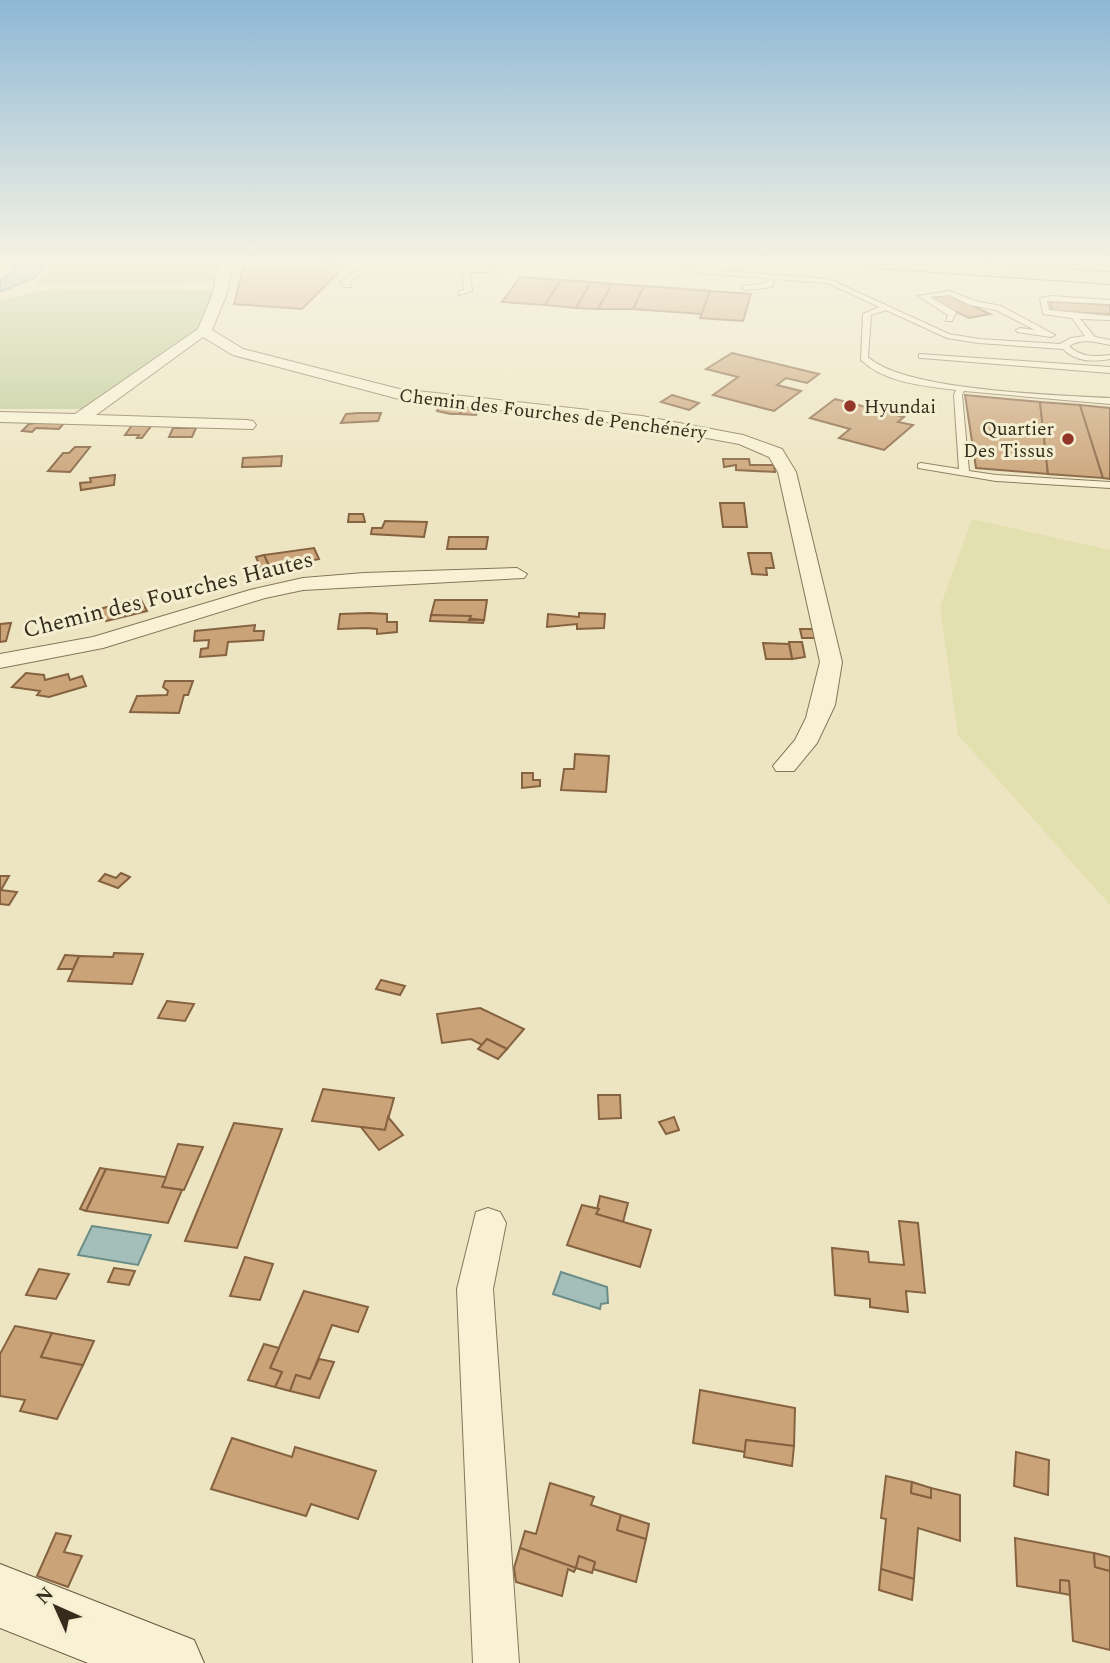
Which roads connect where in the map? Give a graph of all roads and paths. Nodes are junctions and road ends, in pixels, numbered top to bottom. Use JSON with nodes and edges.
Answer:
{"nodes":[{"id":1,"x":195,"y":339,"type":"edge"},
{"id":2,"x":215,"y":339,"type":"edge"},
{"id":3,"x":865,"y":339,"type":"edge"},
{"id":4,"x":968,"y":339,"type":"edge"},
{"id":5,"x":1057,"y":339,"type":"edge"},
{"id":6,"x":1092,"y":339,"type":"joint"},
{"id":7,"x":1110,"y":343,"type":"edge"},
{"id":8,"x":1066,"y":344,"type":"junction"},
{"id":9,"x":922,"y":356,"type":"dead end"},
{"id":10,"x":1110,"y":357,"type":"edge"},
{"id":11,"x":1099,"y":359,"type":"junction"},
{"id":12,"x":1109,"y":372,"type":"edge"},
{"id":13,"x":962,"y":388,"type":"junction"},
{"id":14,"x":1110,"y":401,"type":"edge"},
{"id":15,"x":0,"y":417,"type":"edge"},
{"id":16,"x":78,"y":420,"type":"junction"},
{"id":17,"x":247,"y":425,"type":"dead end"},
{"id":18,"x":921,"y":466,"type":"dead end"},
{"id":19,"x":964,"y":474,"type":"junction"},
{"id":20,"x":1110,"y":485,"type":"edge"},
{"id":21,"x":517,"y":574,"type":"dead end"},
{"id":22,"x":0,"y":661,"type":"edge"},
{"id":23,"x":785,"y":765,"type":"dead end"},
{"id":24,"x":488,"y":1223,"type":"dead end"},
{"id":25,"x":0,"y":1595,"type":"edge"},
{"id":26,"x":171,"y":1663,"type":"edge"},
{"id":27,"x":496,"y":1663,"type":"edge"}],
"edges":[{"from":1,"to":16,"type":"street"},
{"from":2,"to":23,"type":"street","name":"Chemin des Fourches de Penchénéry"},
{"from":3,"to":13,"type":"lane"},
{"from":4,"to":8,"type":"lane"},
{"from":5,"to":8,"type":"lane"},
{"from":6,"to":7,"type":"lane"},
{"from":6,"to":8,"type":"lane"},
{"from":8,"to":11,"type":"lane"},
{"from":9,"to":12,"type":"lane"},
{"from":10,"to":11,"type":"lane"},
{"from":11,"to":12,"type":"lane"},
{"from":13,"to":14,"type":"lane"},
{"from":13,"to":19,"type":"lane"},
{"from":15,"to":16,"type":"street"},
{"from":16,"to":17,"type":"street"},
{"from":18,"to":19,"type":"lane"},
{"from":19,"to":20,"type":"lane"},
{"from":21,"to":22,"type":"street","name":"Chemin des Fourches Hautes"},
{"from":24,"to":27,"type":"street"},
{"from":25,"to":26,"type":"street"}]}
